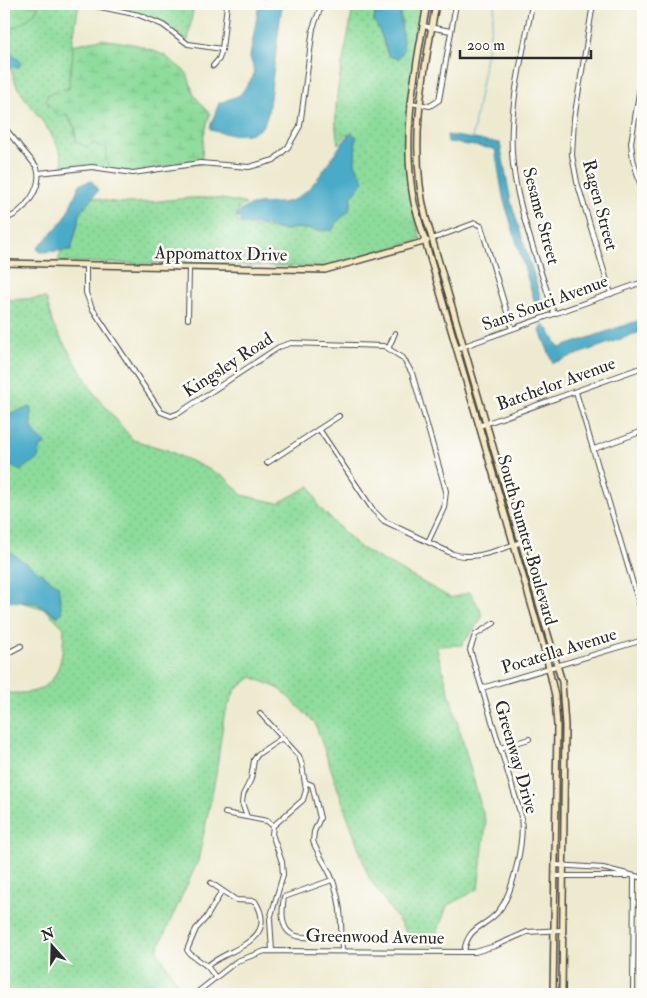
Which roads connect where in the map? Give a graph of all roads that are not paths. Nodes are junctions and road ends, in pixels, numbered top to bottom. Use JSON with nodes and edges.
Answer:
{"nodes":[{"id":1,"x":227,"y":4,"type":"edge"},
{"id":2,"x":322,"y":4,"type":"edge"},
{"id":3,"x":427,"y":4,"type":"edge"},
{"id":4,"x":436,"y":4,"type":"edge"},
{"id":5,"x":456,"y":4,"type":"edge"},
{"id":6,"x":532,"y":4,"type":"edge"},
{"id":7,"x":593,"y":4,"type":"edge"},
{"id":8,"x":79,"y":7,"type":"dead end"},
{"id":9,"x":423,"y":26,"type":"junction"},
{"id":10,"x":432,"y":28,"type":"junction"},
{"id":11,"x":451,"y":31,"type":"junction"},
{"id":12,"x":222,"y":48,"type":"junction"},
{"id":13,"x":212,"y":66,"type":"dead end"},
{"id":14,"x":643,"y":68,"type":"edge"},
{"id":15,"x":410,"y":103,"type":"junction"},
{"id":16,"x":419,"y":104,"type":"junction"},
{"id":17,"x":4,"y":126,"type":"edge"},
{"id":18,"x":39,"y":173,"type":"junction"},
{"id":19,"x":643,"y":194,"type":"edge"},
{"id":20,"x":4,"y":219,"type":"edge"},
{"id":21,"x":432,"y":239,"type":"junction"},
{"id":22,"x":424,"y":242,"type":"junction"},
{"id":23,"x":4,"y":263,"type":"edge"},
{"id":24,"x":86,"y":265,"type":"junction"},
{"id":25,"x":189,"y":268,"type":"junction"},
{"id":26,"x":643,"y":282,"type":"edge"},
{"id":27,"x":611,"y":294,"type":"junction"},
{"id":28,"x":554,"y":314,"type":"junction"},
{"id":29,"x":188,"y":319,"type":"dead end"},
{"id":30,"x":512,"y":329,"type":"junction"},
{"id":31,"x":395,"y":333,"type":"dead end"},
{"id":32,"x":464,"y":346,"type":"junction"},
{"id":33,"x":389,"y":347,"type":"junction"},
{"id":34,"x":456,"y":349,"type":"junction"},
{"id":35,"x":643,"y":367,"type":"edge"},
{"id":36,"x":576,"y":392,"type":"junction"},
{"id":37,"x":339,"y":416,"type":"dead end"},
{"id":38,"x":487,"y":423,"type":"junction"},
{"id":39,"x":478,"y":426,"type":"junction"},
{"id":40,"x":319,"y":429,"type":"junction"},
{"id":41,"x":643,"y":431,"type":"edge"},
{"id":42,"x":594,"y":450,"type":"junction"},
{"id":43,"x":267,"y":463,"type":"dead end"},
{"id":44,"x":428,"y":542,"type":"junction"},
{"id":45,"x":522,"y":542,"type":"junction"},
{"id":46,"x":514,"y":544,"type":"junction"},
{"id":47,"x":643,"y":617,"type":"edge"},
{"id":48,"x":494,"y":622,"type":"dead end"},
{"id":49,"x":643,"y":640,"type":"edge"},
{"id":50,"x":21,"y":646,"type":"dead end"},
{"id":51,"x":4,"y":655,"type":"edge"},
{"id":52,"x":558,"y":665,"type":"junction"},
{"id":53,"x":550,"y":667,"type":"junction"},
{"id":54,"x":482,"y":688,"type":"junction"},
{"id":55,"x":260,"y":713,"type":"dead end"},
{"id":56,"x":282,"y":738,"type":"junction"},
{"id":57,"x":529,"y":739,"type":"dead end"},
{"id":58,"x":500,"y":748,"type":"junction"},
{"id":59,"x":305,"y":782,"type":"junction"},
{"id":60,"x":225,"y":813,"type":"dead end"},
{"id":61,"x":247,"y":817,"type":"junction"},
{"id":62,"x":272,"y":826,"type":"junction"},
{"id":63,"x":555,"y":865,"type":"junction"},
{"id":64,"x":564,"y":866,"type":"junction"},
{"id":65,"x":555,"y":876,"type":"junction"},
{"id":66,"x":564,"y":876,"type":"junction"},
{"id":67,"x":634,"y":876,"type":"junction"},
{"id":68,"x":643,"y":878,"type":"edge"},
{"id":69,"x":332,"y":880,"type":"junction"},
{"id":70,"x":211,"y":883,"type":"dead end"},
{"id":71,"x":222,"y":891,"type":"junction"},
{"id":72,"x":272,"y":909,"type":"junction"},
{"id":73,"x":281,"y":910,"type":"junction"},
{"id":74,"x":260,"y":918,"type":"junction"},
{"id":75,"x":270,"y":919,"type":"junction"},
{"id":76,"x":554,"y":930,"type":"junction"},
{"id":77,"x":563,"y":930,"type":"junction"},
{"id":78,"x":342,"y":935,"type":"junction"},
{"id":79,"x":272,"y":951,"type":"junction"},
{"id":80,"x":342,"y":951,"type":"junction"},
{"id":81,"x":464,"y":952,"type":"junction"},
{"id":82,"x":207,"y":966,"type":"junction"},
{"id":83,"x":216,"y":978,"type":"junction"},
{"id":84,"x":195,"y":994,"type":"edge"},
{"id":85,"x":554,"y":994,"type":"edge"},
{"id":86,"x":562,"y":994,"type":"edge"},
{"id":87,"x":633,"y":994,"type":"edge"}],
"edges":[{"from":1,"to":12,"type":"street"},
{"from":2,"to":18,"type":"street"},
{"from":3,"to":9,"type":"main road","name":"South Sumter Boulevard"},
{"from":4,"to":10,"type":"main road","name":"South Sumter Boulevard"},
{"from":5,"to":11,"type":"street"},
{"from":6,"to":28,"type":"street","name":"Sesame Street"},
{"from":7,"to":27,"type":"street","name":"Ragen Street"},
{"from":8,"to":12,"type":"street"},
{"from":9,"to":10,"type":"street"},
{"from":9,"to":15,"type":"main road","name":"South Sumter Boulevard"},
{"from":10,"to":11,"type":"street"},
{"from":10,"to":16,"type":"main road","name":"South Sumter Boulevard"},
{"from":11,"to":16,"type":"street"},
{"from":12,"to":13,"type":"street"},
{"from":14,"to":19,"type":"street"},
{"from":15,"to":16,"type":"street"},
{"from":15,"to":22,"type":"main road","name":"South Sumter Boulevard"},
{"from":16,"to":21,"type":"main road","name":"South Sumter Boulevard"},
{"from":17,"to":18,"type":"street"},
{"from":18,"to":20,"type":"street"},
{"from":21,"to":22,"type":"main road","name":"Appomattox Drive"},
{"from":21,"to":30,"type":"street"},
{"from":21,"to":32,"type":"main road","name":"South Sumter Boulevard"},
{"from":22,"to":25,"type":"main road","name":"Appomattox Drive"},
{"from":22,"to":34,"type":"main road","name":"South Sumter Boulevard"},
{"from":23,"to":24,"type":"main road","name":"Appomattox Drive"},
{"from":24,"to":25,"type":"main road","name":"Appomattox Drive"},
{"from":24,"to":33,"type":"street","name":"Kingsley Road"},
{"from":25,"to":29,"type":"street"},
{"from":26,"to":27,"type":"street","name":"Sans Souci Avenue"},
{"from":27,"to":28,"type":"street","name":"Sans Souci Avenue"},
{"from":28,"to":30,"type":"street","name":"Sans Souci Avenue"},
{"from":30,"to":32,"type":"street","name":"Sans Souci Avenue"},
{"from":31,"to":33,"type":"street"},
{"from":32,"to":34,"type":"street","name":"Sans Souci Avenue"},
{"from":32,"to":38,"type":"main road","name":"South Sumter Boulevard"},
{"from":33,"to":44,"type":"street"},
{"from":34,"to":39,"type":"main road","name":"South Sumter Boulevard"},
{"from":35,"to":36,"type":"street","name":"Batchelor Avenue"},
{"from":36,"to":38,"type":"street","name":"Batchelor Avenue"},
{"from":36,"to":42,"type":"street"},
{"from":37,"to":40,"type":"street"},
{"from":38,"to":39,"type":"street","name":"Batchelor Avenue"},
{"from":38,"to":45,"type":"main road","name":"South Sumter Boulevard"},
{"from":39,"to":46,"type":"main road","name":"South Sumter Boulevard"},
{"from":40,"to":43,"type":"street"},
{"from":40,"to":44,"type":"street"},
{"from":41,"to":42,"type":"street"},
{"from":42,"to":47,"type":"street"},
{"from":44,"to":46,"type":"street"},
{"from":45,"to":46,"type":"street"},
{"from":45,"to":52,"type":"main road","name":"South Sumter Boulevard"},
{"from":46,"to":53,"type":"main road","name":"South Sumter Boulevard"},
{"from":48,"to":54,"type":"street","name":"Greenway Drive"},
{"from":49,"to":52,"type":"street","name":"Pocatella Avenue"},
{"from":50,"to":51,"type":"street"},
{"from":52,"to":53,"type":"street","name":"Pocatella Avenue"},
{"from":52,"to":64,"type":"main road","name":"South Sumter Boulevard"},
{"from":53,"to":54,"type":"street","name":"Pocatella Avenue"},
{"from":53,"to":63,"type":"main road","name":"South Sumter Boulevard"},
{"from":54,"to":58,"type":"street","name":"Greenway Drive"},
{"from":55,"to":56,"type":"street"},
{"from":56,"to":59,"type":"street"},
{"from":56,"to":61,"type":"street"},
{"from":57,"to":58,"type":"street"},
{"from":58,"to":81,"type":"street","name":"Greenway Drive"},
{"from":59,"to":62,"type":"street"},
{"from":59,"to":69,"type":"street"},
{"from":60,"to":61,"type":"street"},
{"from":61,"to":62,"type":"street"},
{"from":62,"to":72,"type":"street"},
{"from":63,"to":64,"type":"street"},
{"from":63,"to":65,"type":"main road","name":"South Sumter Boulevard"},
{"from":64,"to":66,"type":"main road","name":"South Sumter Boulevard"},
{"from":64,"to":67,"type":"street"},
{"from":65,"to":66,"type":"street"},
{"from":65,"to":76,"type":"main road","name":"South Sumter Boulevard"},
{"from":66,"to":67,"type":"street"},
{"from":66,"to":77,"type":"main road","name":"South Sumter Boulevard"},
{"from":67,"to":68,"type":"street"},
{"from":67,"to":87,"type":"street"},
{"from":69,"to":73,"type":"street"},
{"from":69,"to":78,"type":"street"},
{"from":70,"to":71,"type":"street"},
{"from":71,"to":74,"type":"street"},
{"from":71,"to":82,"type":"street"},
{"from":72,"to":73,"type":"street"},
{"from":72,"to":75,"type":"street"},
{"from":73,"to":78,"type":"street"},
{"from":74,"to":75,"type":"street"},
{"from":74,"to":82,"type":"street"},
{"from":75,"to":79,"type":"street"},
{"from":76,"to":77,"type":"street","name":"Greenwood Avenue"},
{"from":76,"to":81,"type":"street","name":"Greenwood Avenue"},
{"from":76,"to":85,"type":"main road","name":"South Sumter Boulevard"},
{"from":77,"to":86,"type":"main road","name":"South Sumter Boulevard"},
{"from":78,"to":80,"type":"street"},
{"from":79,"to":80,"type":"street","name":"Greenwood Avenue"},
{"from":79,"to":83,"type":"street","name":"Greenwood Avenue"},
{"from":80,"to":81,"type":"street","name":"Greenwood Avenue"},
{"from":82,"to":83,"type":"street"},
{"from":83,"to":84,"type":"street","name":"Greenwood Avenue"}]}
